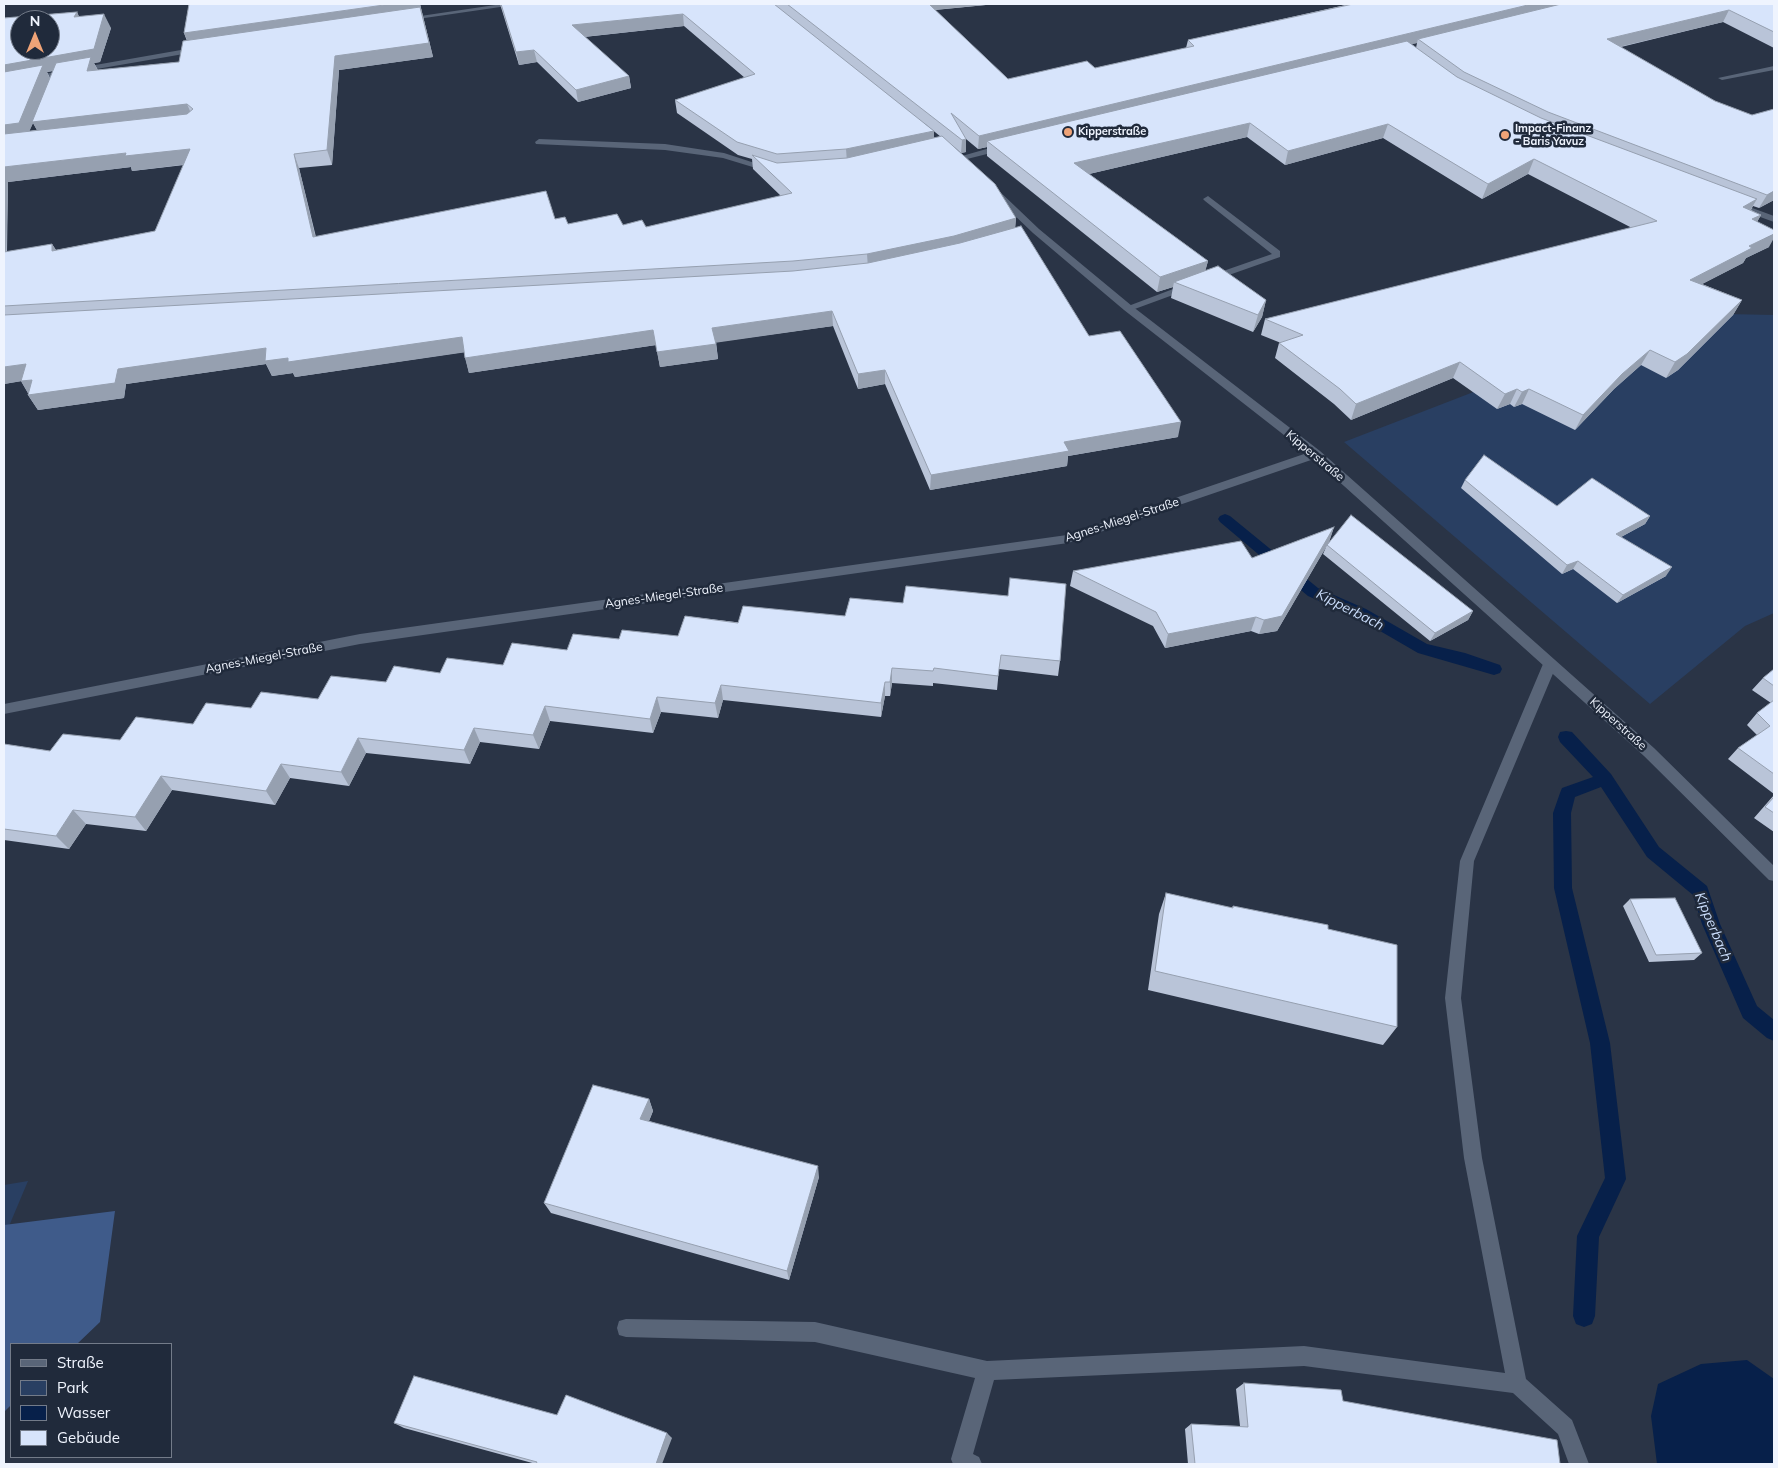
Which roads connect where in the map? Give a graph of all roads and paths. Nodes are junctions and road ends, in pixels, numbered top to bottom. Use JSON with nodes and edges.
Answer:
{"nodes":[{"id":1,"x":517,"y":4,"type":"edge"},
{"id":2,"x":396,"y":20,"type":"edge"},
{"id":3,"x":202,"y":49,"type":"edge"},
{"id":4,"x":1774,"y":68,"type":"edge"},
{"id":5,"x":1722,"y":78,"type":"dead end"},
{"id":6,"x":4,"y":83,"type":"edge"},
{"id":7,"x":540,"y":142,"type":"dead end"},
{"id":8,"x":1013,"y":145,"type":"edge"},
{"id":9,"x":955,"y":155,"type":"joint"},
{"id":10,"x":973,"y":171,"type":"edge"},
{"id":11,"x":778,"y":172,"type":"edge"},
{"id":12,"x":987,"y":184,"type":"edge"},
{"id":13,"x":1208,"y":199,"type":"dead end"},
{"id":14,"x":1721,"y":199,"type":"edge"},
{"id":15,"x":1774,"y":218,"type":"edge"},
{"id":16,"x":1128,"y":308,"type":"junction"},
{"id":17,"x":1316,"y":454,"type":"junction"},
{"id":18,"x":1550,"y":664,"type":"junction"},
{"id":19,"x":4,"y":709,"type":"edge"},
{"id":20,"x":1774,"y":875,"type":"edge"},
{"id":21,"x":626,"y":1328,"type":"dead end"},
{"id":22,"x":987,"y":1371,"type":"junction"},
{"id":23,"x":1517,"y":1384,"type":"junction"},
{"id":24,"x":972,"y":1464,"type":"edge"},
{"id":25,"x":1579,"y":1464,"type":"edge"}],
"edges":[{"from":1,"to":2,"type":"street"},
{"from":3,"to":6,"type":"street"},
{"from":4,"to":5,"type":"street"},
{"from":7,"to":11,"type":"street"},
{"from":8,"to":9,"type":"street"},
{"from":9,"to":10,"type":"street"},
{"from":12,"to":16,"type":"street","name":"Kipperstraße"},
{"from":13,"to":16,"type":"street"},
{"from":14,"to":15,"type":"street"},
{"from":16,"to":17,"type":"street","name":"Kipperstraße"},
{"from":17,"to":18,"type":"street","name":"Kipperstraße"},
{"from":17,"to":19,"type":"street","name":"Agnes-Miegel-Straße"},
{"from":18,"to":20,"type":"street","name":"Kipperstraße"},
{"from":18,"to":23,"type":"street"},
{"from":21,"to":22,"type":"street"},
{"from":22,"to":23,"type":"street"},
{"from":22,"to":24,"type":"street"},
{"from":23,"to":25,"type":"street"}]}
